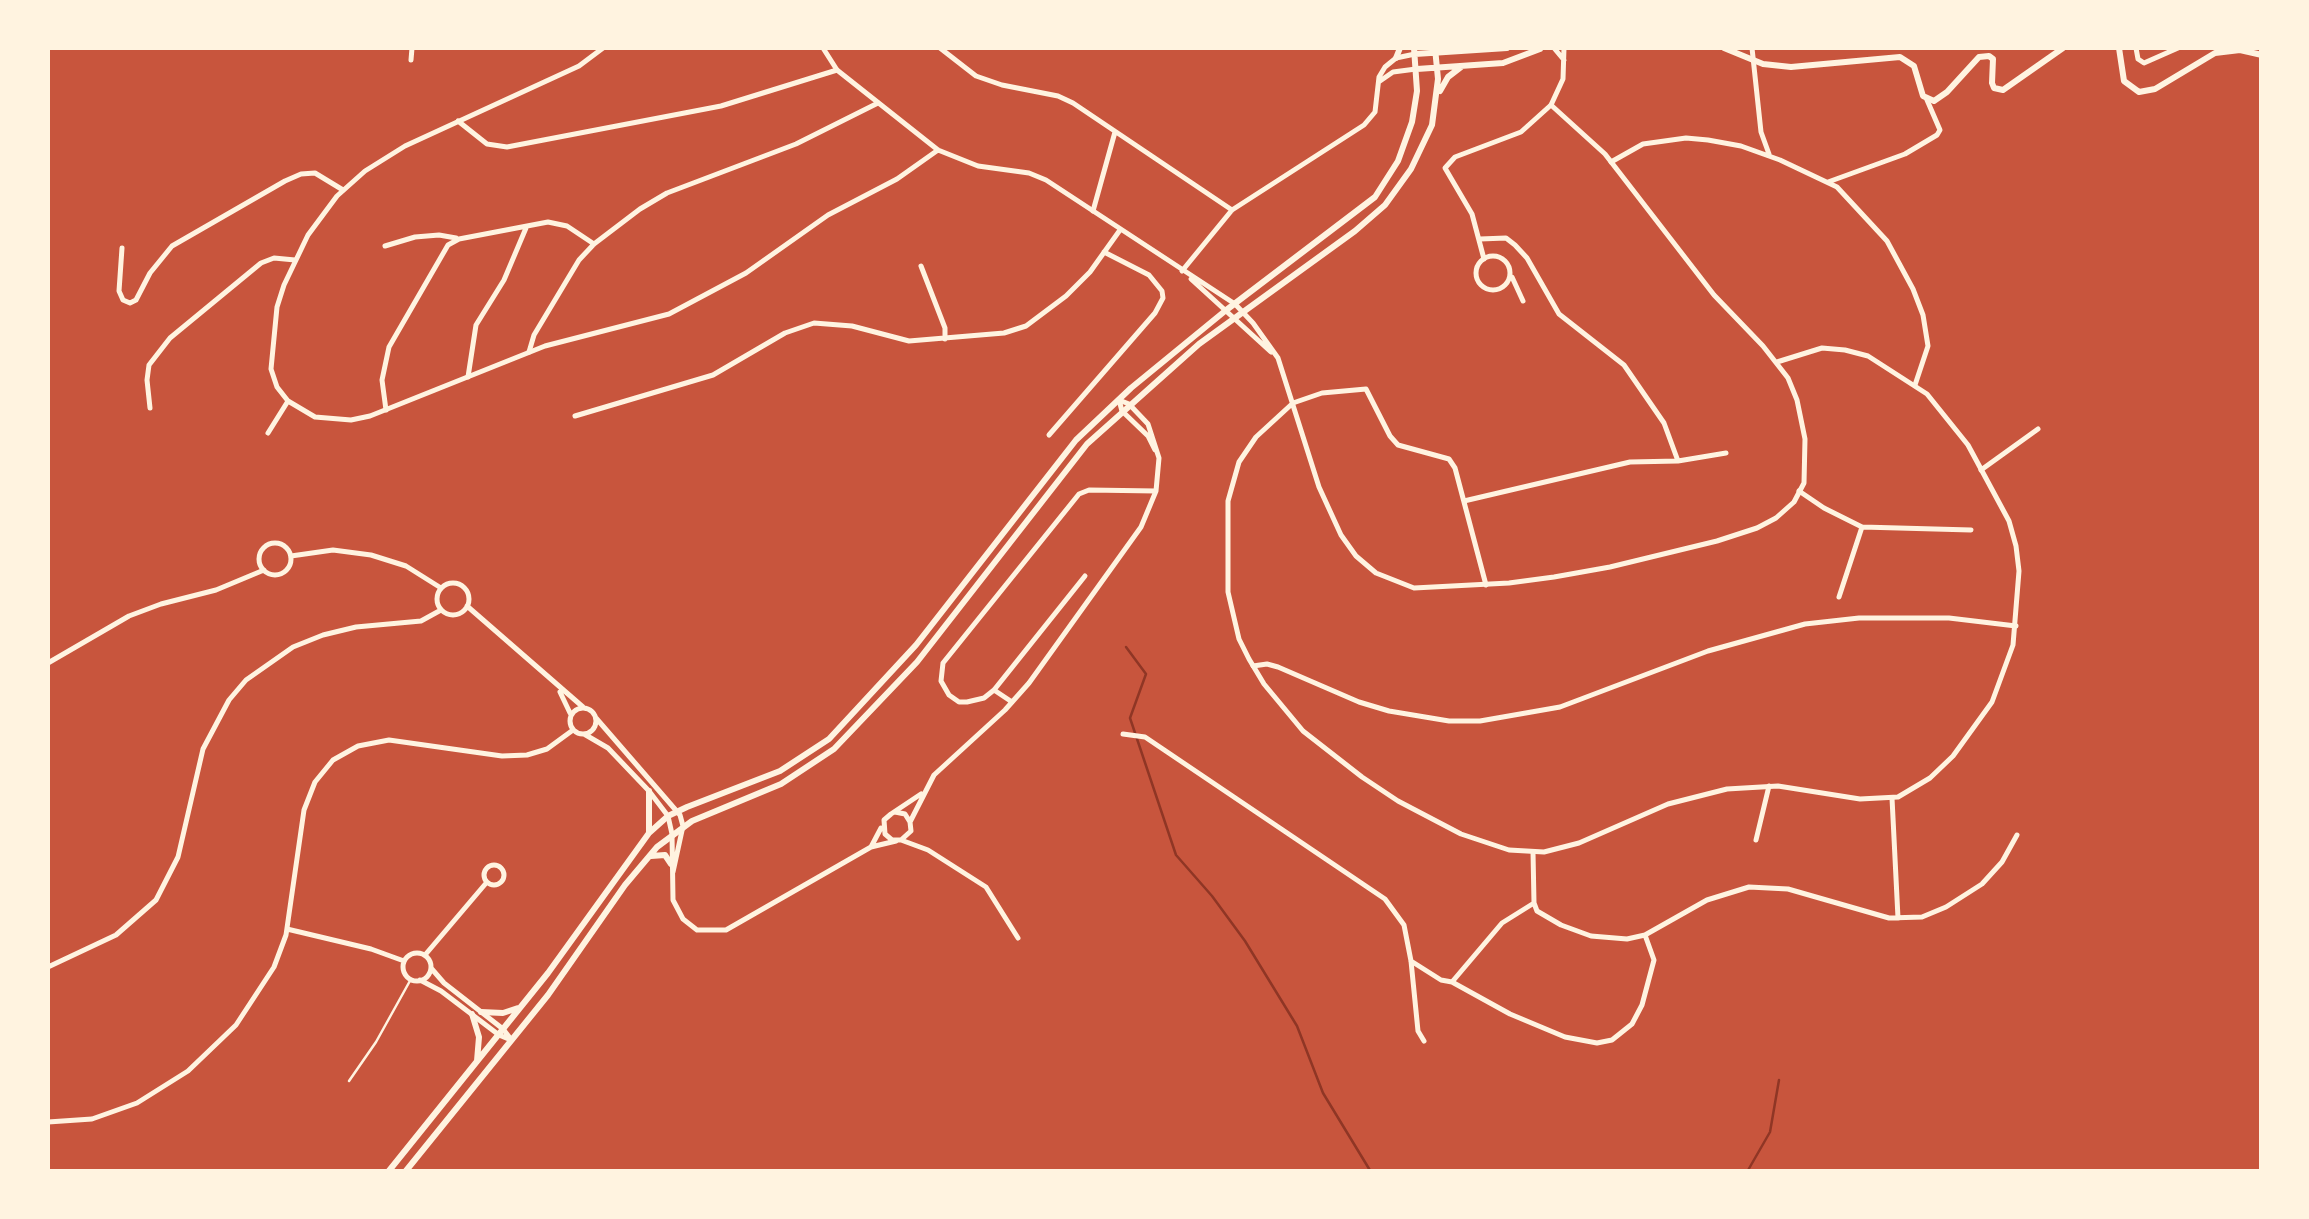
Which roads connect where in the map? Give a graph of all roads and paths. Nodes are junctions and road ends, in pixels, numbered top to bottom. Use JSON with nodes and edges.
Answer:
{"nodes":[{"id":1,"x":412,"y":48,"type":"edge"},
{"id":2,"x":604,"y":48,"type":"edge"},
{"id":3,"x":822,"y":48,"type":"edge"},
{"id":4,"x":940,"y":48,"type":"edge"},
{"id":5,"x":1400,"y":48,"type":"edge"},
{"id":6,"x":1461,"y":48,"type":"edge"},
{"id":7,"x":1506,"y":48,"type":"edge"},
{"id":8,"x":1529,"y":48,"type":"edge"},
{"id":9,"x":1542,"y":48,"type":"edge"},
{"id":10,"x":1554,"y":48,"type":"edge"},
{"id":11,"x":1564,"y":48,"type":"edge"},
{"id":12,"x":1724,"y":48,"type":"edge"},
{"id":13,"x":1752,"y":48,"type":"edge"},
{"id":14,"x":2063,"y":48,"type":"edge"},
{"id":15,"x":2119,"y":48,"type":"edge"},
{"id":16,"x":2136,"y":48,"type":"edge"},
{"id":17,"x":2178,"y":48,"type":"edge"},
{"id":18,"x":2244,"y":49,"type":"edge"},
{"id":19,"x":1435,"y":50,"type":"edge"},
{"id":20,"x":1414,"y":51,"type":"edge"},
{"id":21,"x":1474,"y":51,"type":"junction"},
{"id":22,"x":2262,"y":55,"type":"edge"},
{"id":23,"x":1396,"y":58,"type":"junction"},
{"id":24,"x":411,"y":60,"type":"dead end"},
{"id":25,"x":1753,"y":61,"type":"junction"},
{"id":26,"x":1464,"y":66,"type":"junction"},
{"id":27,"x":1437,"y":68,"type":"junction"},
{"id":28,"x":1564,"y":68,"type":"junction"},
{"id":29,"x":1417,"y":69,"type":"junction"},
{"id":30,"x":837,"y":70,"type":"junction"},
{"id":31,"x":1378,"y":83,"type":"junction"},
{"id":32,"x":1437,"y":96,"type":"junction"},
{"id":33,"x":1928,"y":100,"type":"junction"},
{"id":34,"x":878,"y":103,"type":"junction"},
{"id":35,"x":1551,"y":105,"type":"junction"},
{"id":36,"x":458,"y":121,"type":"junction"},
{"id":37,"x":1115,"y":131,"type":"junction"},
{"id":38,"x":938,"y":150,"type":"junction"},
{"id":39,"x":1770,"y":156,"type":"junction"},
{"id":40,"x":1610,"y":162,"type":"junction"},
{"id":41,"x":1828,"y":182,"type":"junction"},
{"id":42,"x":343,"y":190,"type":"junction"},
{"id":43,"x":1232,"y":210,"type":"junction"},
{"id":44,"x":1093,"y":211,"type":"junction"},
{"id":45,"x":526,"y":227,"type":"junction"},
{"id":46,"x":1120,"y":230,"type":"junction"},
{"id":47,"x":459,"y":239,"type":"junction"},
{"id":48,"x":1480,"y":239,"type":"junction"},
{"id":49,"x":594,"y":244,"type":"junction"},
{"id":50,"x":386,"y":246,"type":"dead end"},
{"id":51,"x":122,"y":248,"type":"dead end"},
{"id":52,"x":1104,"y":252,"type":"junction"},
{"id":53,"x":1484,"y":259,"type":"junction"},
{"id":54,"x":295,"y":260,"type":"junction"},
{"id":55,"x":922,"y":266,"type":"dead end"},
{"id":56,"x":1184,"y":272,"type":"junction"},
{"id":57,"x":1510,"y":274,"type":"junction"},
{"id":58,"x":1523,"y":301,"type":"dead end"},
{"id":59,"x":1234,"y":304,"type":"junction"},
{"id":60,"x":1225,"y":311,"type":"junction"},
{"id":61,"x":1243,"y":312,"type":"junction"},
{"id":62,"x":1233,"y":319,"type":"junction"},
{"id":63,"x":945,"y":340,"type":"junction"},
{"id":64,"x":529,"y":352,"type":"junction"},
{"id":65,"x":1278,"y":358,"type":"junction"},
{"id":66,"x":1777,"y":362,"type":"junction"},
{"id":67,"x":468,"y":377,"type":"junction"},
{"id":68,"x":1914,"y":385,"type":"junction"},
{"id":69,"x":1119,"y":400,"type":"junction"},
{"id":70,"x":288,"y":401,"type":"junction"},
{"id":71,"x":1294,"y":403,"type":"junction"},
{"id":72,"x":1130,"y":404,"type":"junction"},
{"id":73,"x":150,"y":408,"type":"dead end"},
{"id":74,"x":386,"y":410,"type":"junction"},
{"id":75,"x":1122,"y":411,"type":"junction"},
{"id":76,"x":575,"y":416,"type":"dead end"},
{"id":77,"x":2038,"y":429,"type":"dead end"},
{"id":78,"x":268,"y":433,"type":"dead end"},
{"id":79,"x":1049,"y":435,"type":"dead end"},
{"id":80,"x":1726,"y":453,"type":"dead end"},
{"id":81,"x":1158,"y":458,"type":"junction"},
{"id":82,"x":1678,"y":461,"type":"junction"},
{"id":83,"x":1982,"y":470,"type":"junction"},
{"id":84,"x":1156,"y":491,"type":"junction"},
{"id":85,"x":1800,"y":491,"type":"junction"},
{"id":86,"x":1464,"y":501,"type":"junction"},
{"id":87,"x":1862,"y":527,"type":"junction"},
{"id":88,"x":1971,"y":530,"type":"dead end"},
{"id":89,"x":291,"y":556,"type":"junction"},
{"id":90,"x":264,"y":570,"type":"junction"},
{"id":91,"x":1085,"y":576,"type":"dead end"},
{"id":92,"x":1486,"y":585,"type":"junction"},
{"id":93,"x":442,"y":588,"type":"junction"},
{"id":94,"x":1839,"y":597,"type":"dead end"},
{"id":95,"x":467,"y":606,"type":"junction"},
{"id":96,"x":442,"y":610,"type":"junction"},
{"id":97,"x":2016,"y":626,"type":"junction"},
{"id":98,"x":48,"y":664,"type":"edge"},
{"id":99,"x":1253,"y":666,"type":"junction"},
{"id":100,"x":558,"y":689,"type":"junction"},
{"id":101,"x":994,"y":690,"type":"junction"},
{"id":102,"x":1012,"y":702,"type":"junction"},
{"id":103,"x":583,"y":708,"type":"junction"},
{"id":104,"x":570,"y":715,"type":"junction"},
{"id":105,"x":596,"y":718,"type":"junction"},
{"id":106,"x":573,"y":730,"type":"junction"},
{"id":107,"x":584,"y":734,"type":"junction"},
{"id":108,"x":1123,"y":734,"type":"dead end"},
{"id":109,"x":1769,"y":786,"type":"junction"},
{"id":110,"x":650,"y":791,"type":"junction"},
{"id":111,"x":922,"y":794,"type":"junction"},
{"id":112,"x":1892,"y":798,"type":"junction"},
{"id":113,"x":678,"y":812,"type":"junction"},
{"id":114,"x":895,"y":812,"type":"junction"},
{"id":115,"x":668,"y":816,"type":"junction"},
{"id":116,"x":911,"y":824,"type":"junction"},
{"id":117,"x":882,"y":825,"type":"junction"},
{"id":118,"x":683,"y":826,"type":"junction"},
{"id":119,"x":649,"y":833,"type":"junction"},
{"id":120,"x":672,"y":834,"type":"junction"},
{"id":121,"x":2017,"y":836,"type":"dead end"},
{"id":122,"x":1756,"y":840,"type":"dead end"},
{"id":123,"x":899,"y":841,"type":"junction"},
{"id":124,"x":871,"y":847,"type":"junction"},
{"id":125,"x":928,"y":850,"type":"junction"},
{"id":126,"x":1533,"y":852,"type":"junction"},
{"id":127,"x":646,"y":859,"type":"junction"},
{"id":128,"x":671,"y":864,"type":"junction"},
{"id":129,"x":672,"y":880,"type":"junction"},
{"id":130,"x":487,"y":882,"type":"junction"},
{"id":131,"x":1534,"y":903,"type":"junction"},
{"id":132,"x":1898,"y":918,"type":"junction"},
{"id":133,"x":288,"y":930,"type":"junction"},
{"id":134,"x":1645,"y":934,"type":"junction"},
{"id":135,"x":1018,"y":938,"type":"dead end"},
{"id":136,"x":424,"y":955,"type":"junction"},
{"id":137,"x":401,"y":960,"type":"junction"},
{"id":138,"x":1411,"y":960,"type":"junction"},
{"id":139,"x":48,"y":967,"type":"edge"},
{"id":140,"x":431,"y":968,"type":"junction"},
{"id":141,"x":411,"y":979,"type":"junction"},
{"id":142,"x":420,"y":980,"type":"junction"},
{"id":143,"x":1452,"y":982,"type":"junction"},
{"id":144,"x":524,"y":1004,"type":"junction"},
{"id":145,"x":477,"y":1013,"type":"junction"},
{"id":146,"x":501,"y":1032,"type":"junction"},
{"id":147,"x":511,"y":1040,"type":"junction"},
{"id":148,"x":1424,"y":1041,"type":"dead end"},
{"id":149,"x":478,"y":1062,"type":"junction"},
{"id":150,"x":348,"y":1081,"type":"dead end"},
{"id":151,"x":48,"y":1122,"type":"edge"},
{"id":152,"x":388,"y":1172,"type":"edge"},
{"id":153,"x":406,"y":1172,"type":"edge"}],
"edges":[{"from":1,"to":24,"type":"street"},
{"from":2,"to":36,"type":"street"},
{"from":3,"to":30,"type":"street"},
{"from":4,"to":37,"type":"street"},
{"from":5,"to":23,"type":"main road"},
{"from":6,"to":21,"type":"main road"},
{"from":7,"to":21,"type":"main road"},
{"from":8,"to":9,"type":"main road"},
{"from":9,"to":26,"type":"main road"},
{"from":10,"to":28,"type":"street"},
{"from":11,"to":28,"type":"street"},
{"from":12,"to":25,"type":"main road"},
{"from":13,"to":25,"type":"street"},
{"from":14,"to":33,"type":"main road"},
{"from":15,"to":18,"type":"main road"},
{"from":16,"to":17,"type":"street"},
{"from":18,"to":22,"type":"main road"},
{"from":19,"to":20,"type":"main road"},
{"from":19,"to":21,"type":"main road"},
{"from":19,"to":27,"type":"main road"},
{"from":20,"to":23,"type":"street"},
{"from":20,"to":29,"type":"main road"},
{"from":23,"to":31,"type":"street"},
{"from":25,"to":33,"type":"main road"},
{"from":25,"to":39,"type":"street"},
{"from":26,"to":27,"type":"main road"},
{"from":26,"to":32,"type":"main road"},
{"from":27,"to":29,"type":"main road"},
{"from":27,"to":32,"type":"main road"},
{"from":28,"to":35,"type":"street"},
{"from":29,"to":31,"type":"street"},
{"from":29,"to":59,"type":"main road"},
{"from":30,"to":34,"type":"street"},
{"from":30,"to":36,"type":"street"},
{"from":31,"to":43,"type":"street"},
{"from":32,"to":61,"type":"main road"},
{"from":33,"to":41,"type":"street"},
{"from":34,"to":38,"type":"street"},
{"from":34,"to":49,"type":"street"},
{"from":35,"to":40,"type":"street"},
{"from":35,"to":48,"type":"street"},
{"from":36,"to":42,"type":"street"},
{"from":37,"to":43,"type":"street"},
{"from":37,"to":44,"type":"street"},
{"from":38,"to":44,"type":"street"},
{"from":38,"to":64,"type":"street"},
{"from":39,"to":40,"type":"street"},
{"from":39,"to":41,"type":"street"},
{"from":40,"to":66,"type":"street"},
{"from":41,"to":68,"type":"street"},
{"from":42,"to":51,"type":"street"},
{"from":42,"to":54,"type":"street"},
{"from":43,"to":56,"type":"street"},
{"from":44,"to":46,"type":"street"},
{"from":45,"to":47,"type":"street"},
{"from":45,"to":49,"type":"street"},
{"from":45,"to":67,"type":"street"},
{"from":46,"to":52,"type":"street"},
{"from":46,"to":56,"type":"street"},
{"from":47,"to":50,"type":"street"},
{"from":47,"to":74,"type":"street"},
{"from":48,"to":53,"type":"street"},
{"from":48,"to":82,"type":"street"},
{"from":49,"to":64,"type":"street"},
{"from":52,"to":63,"type":"street"},
{"from":52,"to":79,"type":"street"},
{"from":53,"to":57,"type":"street"},
{"from":53,"to":57,"type":"street"},
{"from":54,"to":70,"type":"street"},
{"from":54,"to":73,"type":"street"},
{"from":55,"to":63,"type":"street"},
{"from":56,"to":59,"type":"street"},
{"from":56,"to":60,"type":"street"},
{"from":57,"to":58,"type":"street"},
{"from":59,"to":60,"type":"main road"},
{"from":59,"to":61,"type":"street"},
{"from":60,"to":62,"type":"street"},
{"from":60,"to":69,"type":"main road"},
{"from":61,"to":62,"type":"main road"},
{"from":61,"to":65,"type":"street"},
{"from":62,"to":65,"type":"street"},
{"from":62,"to":72,"type":"main road"},
{"from":63,"to":76,"type":"street"},
{"from":64,"to":67,"type":"street"},
{"from":65,"to":71,"type":"street"},
{"from":66,"to":68,"type":"street"},
{"from":66,"to":85,"type":"street"},
{"from":67,"to":74,"type":"street"},
{"from":68,"to":83,"type":"street"},
{"from":69,"to":72,"type":"street"},
{"from":69,"to":75,"type":"street"},
{"from":69,"to":113,"type":"main road"},
{"from":70,"to":74,"type":"street"},
{"from":70,"to":78,"type":"street"},
{"from":71,"to":86,"type":"street"},
{"from":71,"to":92,"type":"street"},
{"from":71,"to":99,"type":"street"},
{"from":72,"to":75,"type":"main road"},
{"from":72,"to":81,"type":"street"},
{"from":75,"to":81,"type":"street"},
{"from":75,"to":118,"type":"main road"},
{"from":77,"to":83,"type":"street"},
{"from":80,"to":82,"type":"street"},
{"from":81,"to":84,"type":"street"},
{"from":82,"to":86,"type":"street"},
{"from":83,"to":97,"type":"street"},
{"from":84,"to":101,"type":"street"},
{"from":84,"to":102,"type":"street"},
{"from":85,"to":87,"type":"street"},
{"from":85,"to":92,"type":"street"},
{"from":86,"to":92,"type":"street"},
{"from":87,"to":88,"type":"street"},
{"from":87,"to":94,"type":"street"},
{"from":89,"to":90,"type":"street"},
{"from":89,"to":90,"type":"street"},
{"from":89,"to":93,"type":"street"},
{"from":90,"to":98,"type":"street"},
{"from":91,"to":101,"type":"street"},
{"from":93,"to":95,"type":"street"},
{"from":93,"to":96,"type":"street"},
{"from":95,"to":96,"type":"street"},
{"from":95,"to":100,"type":"street"},
{"from":96,"to":139,"type":"street"},
{"from":97,"to":99,"type":"street"},
{"from":97,"to":112,"type":"street"},
{"from":99,"to":126,"type":"street"},
{"from":100,"to":103,"type":"street"},
{"from":100,"to":104,"type":"street"},
{"from":101,"to":102,"type":"street"},
{"from":102,"to":111,"type":"street"},
{"from":103,"to":104,"type":"street"},
{"from":103,"to":105,"type":"street"},
{"from":104,"to":106,"type":"street"},
{"from":105,"to":107,"type":"street"},
{"from":105,"to":113,"type":"street"},
{"from":106,"to":107,"type":"street"},
{"from":106,"to":133,"type":"street"},
{"from":107,"to":110,"type":"street"},
{"from":108,"to":138,"type":"street"},
{"from":109,"to":112,"type":"street"},
{"from":109,"to":122,"type":"street"},
{"from":109,"to":126,"type":"street"},
{"from":110,"to":115,"type":"street"},
{"from":110,"to":119,"type":"main road"},
{"from":111,"to":114,"type":"street"},
{"from":111,"to":116,"type":"street"},
{"from":112,"to":132,"type":"street"},
{"from":113,"to":115,"type":"main road"},
{"from":113,"to":118,"type":"street"},
{"from":114,"to":116,"type":"street"},
{"from":114,"to":117,"type":"street"},
{"from":115,"to":119,"type":"main road"},
{"from":115,"to":120,"type":"street"},
{"from":116,"to":123,"type":"street"},
{"from":116,"to":125,"type":"street"},
{"from":117,"to":123,"type":"street"},
{"from":117,"to":124,"type":"street"},
{"from":118,"to":120,"type":"main road"},
{"from":118,"to":129,"type":"street"},
{"from":119,"to":144,"type":"main road"},
{"from":120,"to":127,"type":"main road"},
{"from":120,"to":128,"type":"street"},
{"from":121,"to":132,"type":"street"},
{"from":123,"to":124,"type":"street"},
{"from":123,"to":125,"type":"street"},
{"from":124,"to":129,"type":"street"},
{"from":125,"to":135,"type":"street"},
{"from":126,"to":131,"type":"street"},
{"from":127,"to":128,"type":"main road"},
{"from":127,"to":147,"type":"main road"},
{"from":128,"to":129,"type":"street"},
{"from":130,"to":130,"type":"street"},
{"from":130,"to":136,"type":"street"},
{"from":131,"to":134,"type":"street"},
{"from":131,"to":143,"type":"street"},
{"from":132,"to":134,"type":"street"},
{"from":133,"to":137,"type":"street"},
{"from":133,"to":151,"type":"street"},
{"from":134,"to":143,"type":"street"},
{"from":136,"to":137,"type":"street"},
{"from":136,"to":140,"type":"street"},
{"from":137,"to":141,"type":"street"},
{"from":138,"to":143,"type":"street"},
{"from":138,"to":148,"type":"street"},
{"from":140,"to":142,"type":"street"},
{"from":140,"to":145,"type":"street"},
{"from":141,"to":142,"type":"street"},
{"from":141,"to":150,"type":"lane"},
{"from":142,"to":145,"type":"street"},
{"from":144,"to":145,"type":"main road"},
{"from":144,"to":146,"type":"main road"},
{"from":145,"to":146,"type":"street"},
{"from":145,"to":149,"type":"main road"},
{"from":146,"to":147,"type":"street"},
{"from":146,"to":149,"type":"main road"},
{"from":147,"to":153,"type":"main road"},
{"from":149,"to":152,"type":"main road"}]}
